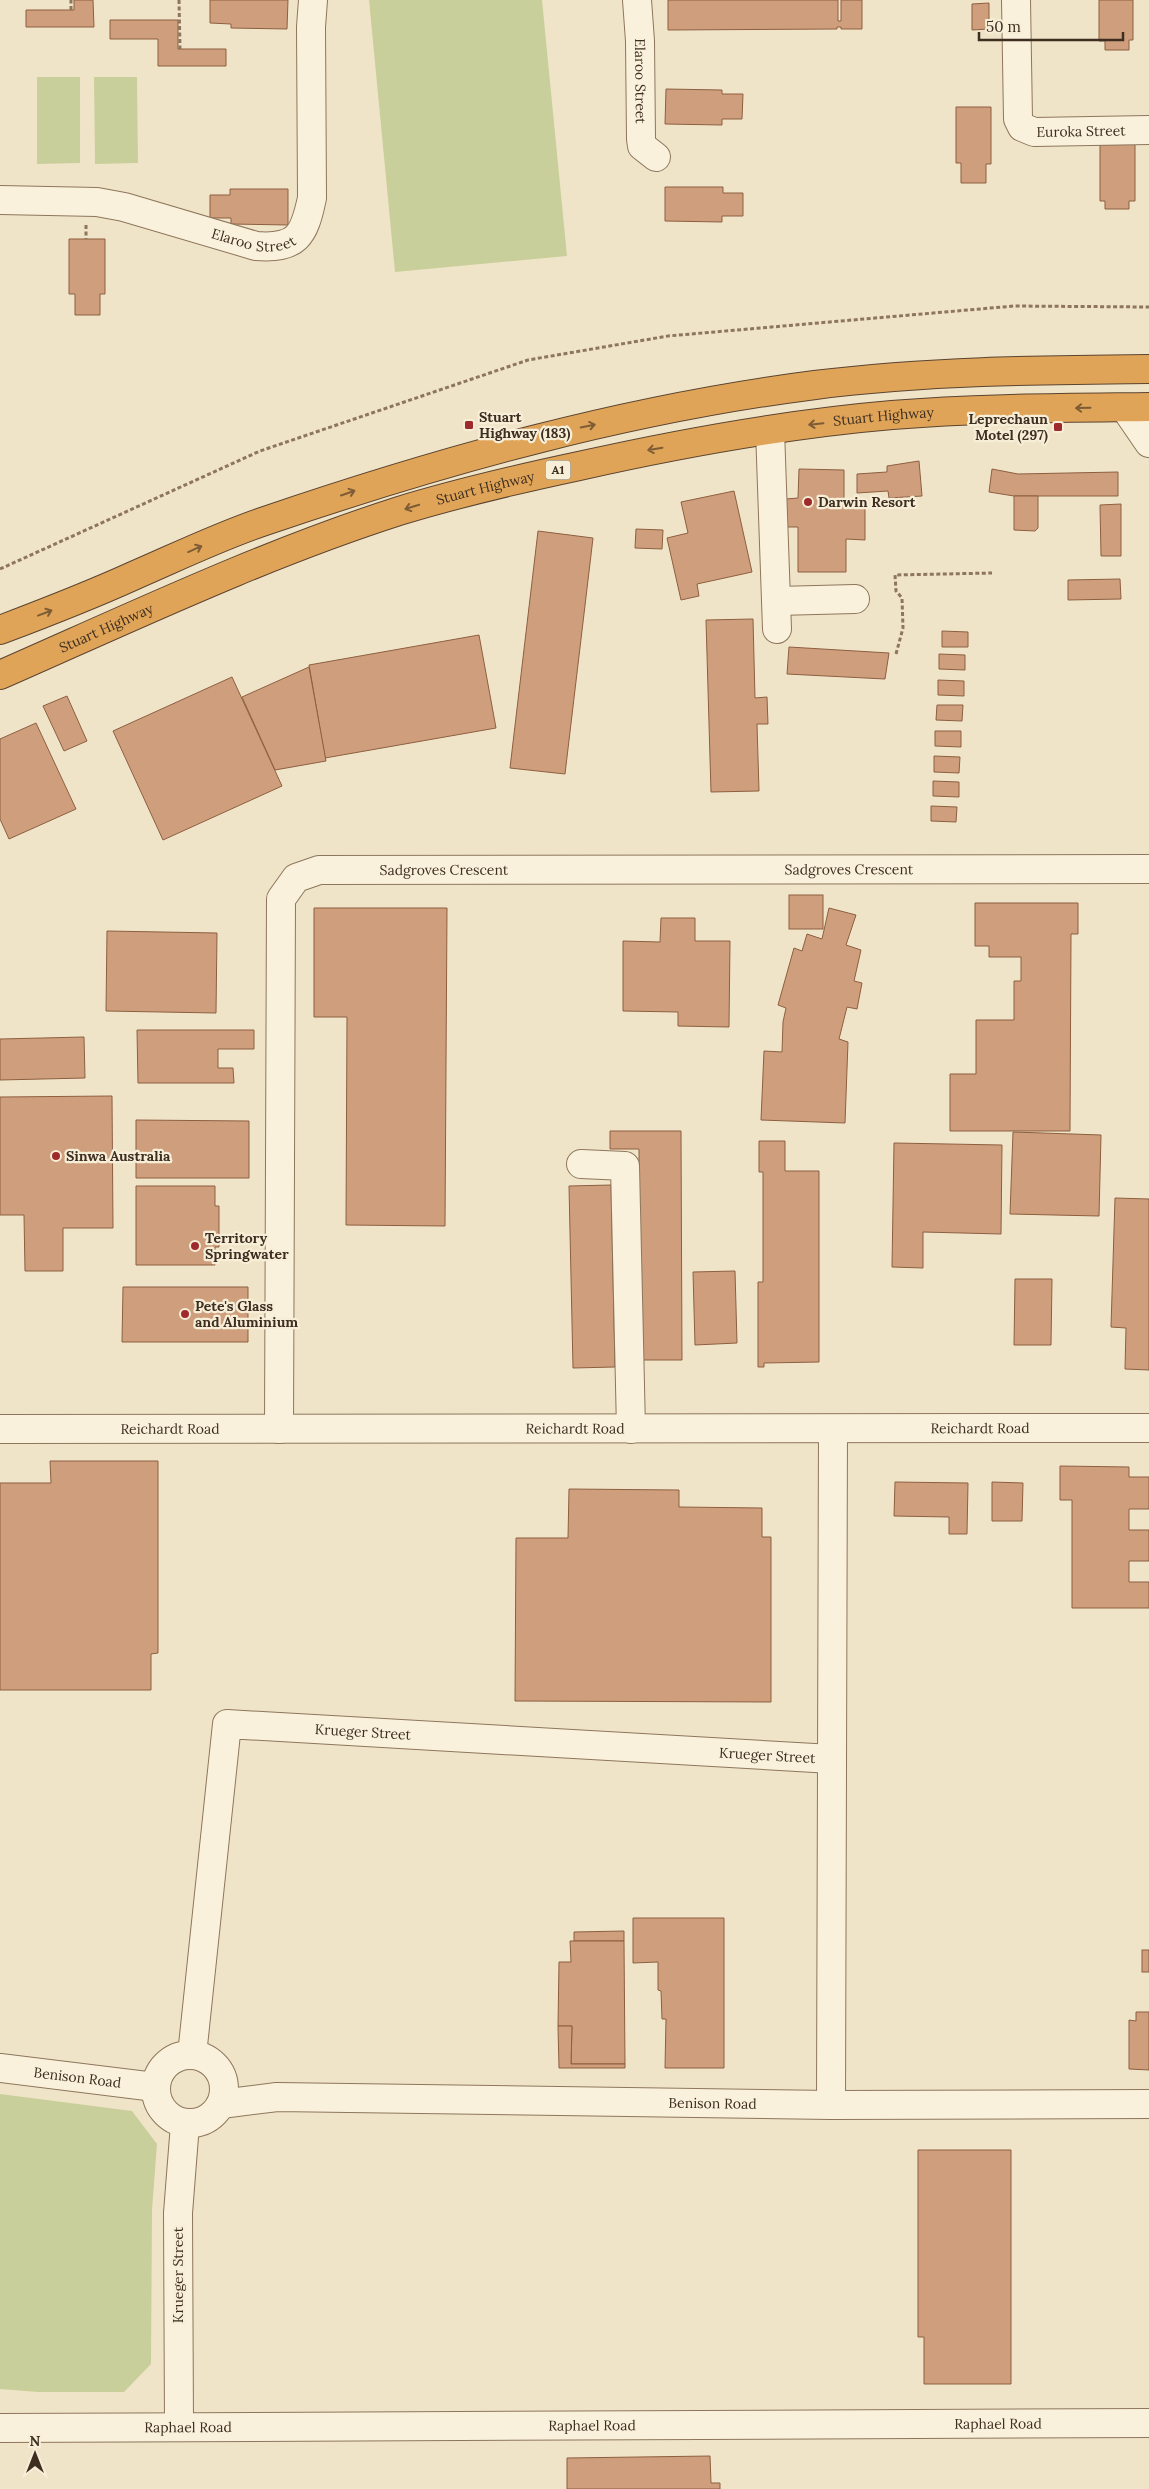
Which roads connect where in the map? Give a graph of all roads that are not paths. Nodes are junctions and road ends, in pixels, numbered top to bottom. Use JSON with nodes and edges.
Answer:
{"nodes":[{"id":1,"x":313,"y":0,"type":"edge"},
{"id":2,"x":637,"y":0,"type":"edge"},
{"id":3,"x":1016,"y":0,"type":"edge"},
{"id":4,"x":1149,"y":130,"type":"edge"},
{"id":5,"x":656,"y":157,"type":"dead end"},
{"id":6,"x":0,"y":200,"type":"edge"},
{"id":7,"x":1110,"y":369,"type":"junction"},
{"id":8,"x":1149,"y":369,"type":"edge"},
{"id":9,"x":1149,"y":380,"type":"edge"},
{"id":10,"x":1137,"y":408,"type":"edge"},
{"id":11,"x":770,"y":430,"type":"junction"},
{"id":12,"x":1149,"y":443,"type":"edge"},
{"id":13,"x":318,"y":504,"type":"junction"},
{"id":14,"x":329,"y":535,"type":"junction"},
{"id":15,"x":855,"y":599,"type":"dead end"},
{"id":16,"x":777,"y":601,"type":"junction"},
{"id":17,"x":777,"y":629,"type":"dead end"},
{"id":18,"x":0,"y":630,"type":"edge"},
{"id":19,"x":0,"y":674,"type":"edge"},
{"id":20,"x":1149,"y":869,"type":"edge"},
{"id":21,"x":581,"y":1164,"type":"dead end"},
{"id":22,"x":1149,"y":1428,"type":"edge"},
{"id":23,"x":0,"y":1429,"type":"edge"},
{"id":24,"x":279,"y":1429,"type":"junction"},
{"id":25,"x":631,"y":1429,"type":"junction"},
{"id":26,"x":833,"y":1429,"type":"junction"},
{"id":27,"x":832,"y":1759,"type":"junction"},
{"id":28,"x":192,"y":2055,"type":"junction"},
{"id":29,"x":0,"y":2068,"type":"edge"},
{"id":30,"x":155,"y":2087,"type":"junction"},
{"id":31,"x":222,"y":2093,"type":"junction"},
{"id":32,"x":1149,"y":2104,"type":"edge"},
{"id":33,"x":831,"y":2105,"type":"junction"},
{"id":34,"x":185,"y":2124,"type":"junction"},
{"id":35,"x":0,"y":2420,"type":"edge"},
{"id":36,"x":1149,"y":2422,"type":"edge"},
{"id":37,"x":179,"y":2426,"type":"junction"},
{"id":38,"x":37,"y":2427,"type":"junction"},
{"id":39,"x":0,"y":2428,"type":"edge"}],
"edges":[{"from":1,"to":6,"type":"street","name":"Elaroo Street"},
{"from":2,"to":5,"type":"street","name":"Elaroo Street"},
{"from":3,"to":4,"type":"street","name":"Euroka Street"},
{"from":7,"to":8,"type":"highway"},
{"from":7,"to":9,"type":"highway"},
{"from":13,"to":7,"type":"highway","one_way":true},
{"from":10,"to":11,"type":"highway","name":"Stuart Highway","number":"A1","one_way":true},
{"from":10,"to":12,"type":"street"},
{"from":11,"to":14,"type":"highway","name":"Stuart Highway","number":"A1","one_way":true},
{"from":11,"to":16,"type":"street"},
{"from":13,"to":14,"type":"highway"},
{"from":18,"to":13,"type":"highway","one_way":true},
{"from":14,"to":19,"type":"highway","name":"Stuart Highway","number":"A1"},
{"from":15,"to":16,"type":"street"},
{"from":16,"to":17,"type":"street"},
{"from":20,"to":24,"type":"street","name":"Sadgroves Crescent"},
{"from":21,"to":25,"type":"street"},
{"from":22,"to":26,"type":"street","name":"Reichardt Road"},
{"from":23,"to":24,"type":"street","name":"Reichardt Road"},
{"from":24,"to":25,"type":"street","name":"Reichardt Road"},
{"from":25,"to":26,"type":"street","name":"Reichardt Road"},
{"from":26,"to":27,"type":"street"},
{"from":27,"to":28,"type":"street","name":"Krueger Street"},
{"from":27,"to":33,"type":"street"},
{"from":28,"to":30,"type":"street"},
{"from":28,"to":31,"type":"street"},
{"from":29,"to":30,"type":"street","name":"Benison Road"},
{"from":30,"to":34,"type":"street"},
{"from":31,"to":33,"type":"street","name":"Benison Road"},
{"from":31,"to":34,"type":"street"},
{"from":32,"to":33,"type":"street","name":"Benison Road"},
{"from":34,"to":37,"type":"street","name":"Krueger Street"},
{"from":35,"to":38,"type":"street","name":"Raphael Road"},
{"from":36,"to":37,"type":"street","name":"Raphael Road"},
{"from":37,"to":38,"type":"street","name":"Raphael Road"},
{"from":38,"to":39,"type":"street","name":"Raphael Road"}]}
